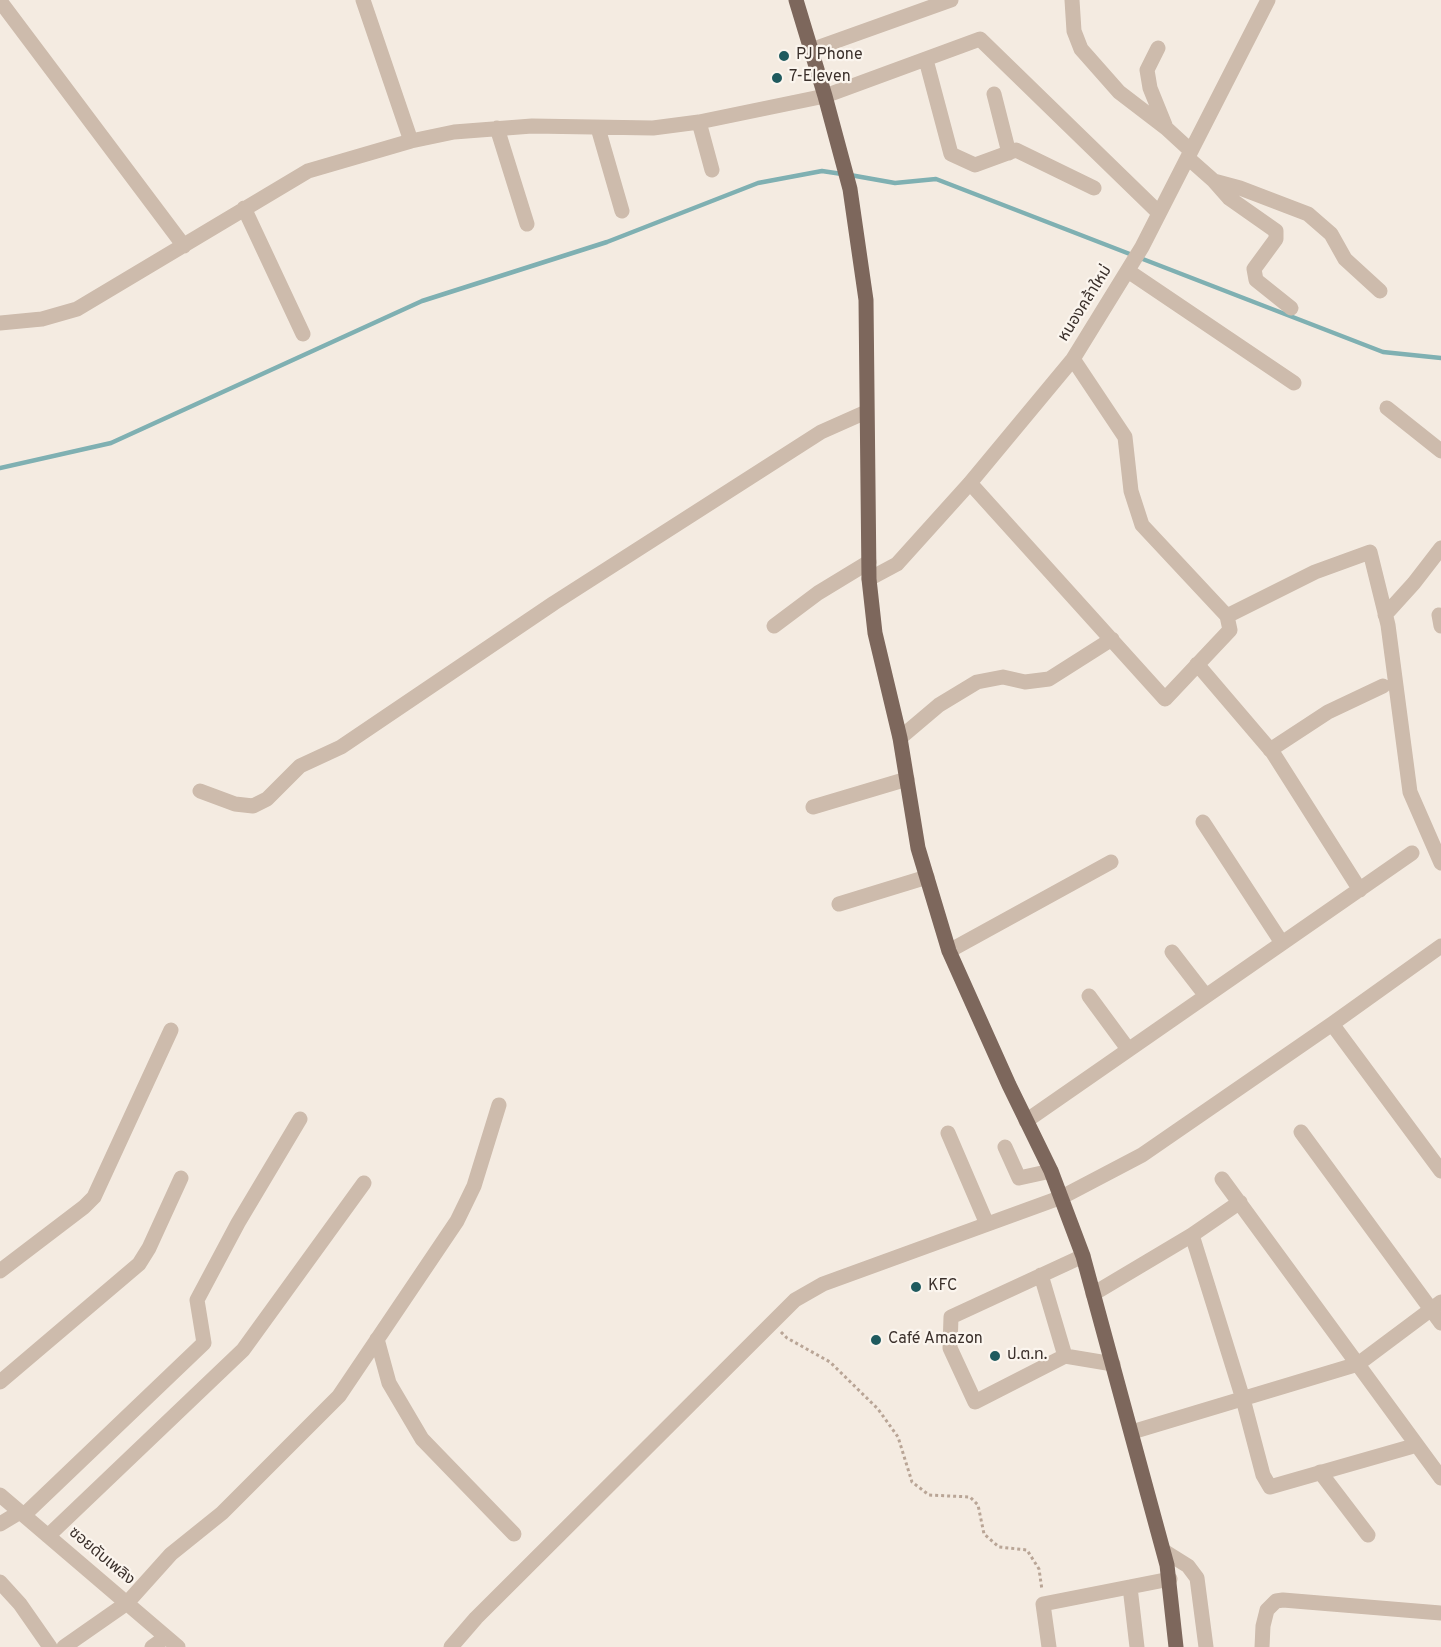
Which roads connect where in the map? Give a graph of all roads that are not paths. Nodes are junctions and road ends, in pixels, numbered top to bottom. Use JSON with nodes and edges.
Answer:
{"nodes":[{"id":1,"x":363,"y":0,"type":"edge"},
{"id":2,"x":796,"y":0,"type":"edge"},
{"id":3,"x":951,"y":0,"type":"edge"},
{"id":4,"x":1072,"y":0,"type":"edge"},
{"id":5,"x":1268,"y":0,"type":"edge"},
{"id":6,"x":2,"y":1,"type":"edge"},
{"id":7,"x":1158,"y":48,"type":"dead end"},
{"id":8,"x":811,"y":50,"type":"junction"},
{"id":9,"x":926,"y":60,"type":"junction"},
{"id":10,"x":994,"y":94,"type":"dead end"},
{"id":11,"x":825,"y":96,"type":"junction"},
{"id":12,"x":699,"y":122,"type":"junction"},
{"id":13,"x":497,"y":128,"type":"junction"},
{"id":14,"x":598,"y":128,"type":"junction"},
{"id":15,"x":1166,"y":128,"type":"junction"},
{"id":16,"x":411,"y":141,"type":"junction"},
{"id":17,"x":1009,"y":153,"type":"junction"},
{"id":18,"x":1189,"y":154,"type":"junction"},
{"id":19,"x":712,"y":170,"type":"dead end"},
{"id":20,"x":1214,"y":181,"type":"junction"},
{"id":21,"x":1094,"y":188,"type":"dead end"},
{"id":22,"x":244,"y":208,"type":"junction"},
{"id":23,"x":622,"y":211,"type":"dead end"},
{"id":24,"x":1159,"y":213,"type":"junction"},
{"id":25,"x":527,"y":224,"type":"dead end"},
{"id":26,"x":184,"y":246,"type":"junction"},
{"id":27,"x":1130,"y":269,"type":"junction"},
{"id":28,"x":1380,"y":291,"type":"dead end"},
{"id":29,"x":1291,"y":308,"type":"dead end"},
{"id":30,"x":0,"y":323,"type":"edge"},
{"id":31,"x":303,"y":334,"type":"dead end"},
{"id":32,"x":1073,"y":359,"type":"junction"},
{"id":33,"x":1294,"y":383,"type":"dead end"},
{"id":34,"x":1388,"y":408,"type":"dead end"},
{"id":35,"x":866,"y":412,"type":"junction"},
{"id":36,"x":1441,"y":451,"type":"edge"},
{"id":37,"x":970,"y":483,"type":"junction"},
{"id":38,"x":1441,"y":548,"type":"edge"},
{"id":39,"x":868,"y":562,"type":"junction"},
{"id":40,"x":869,"y":579,"type":"junction"},
{"id":41,"x":1385,"y":615,"type":"junction"},
{"id":42,"x":1227,"y":616,"type":"junction"},
{"id":43,"x":774,"y":626,"type":"dead end"},
{"id":44,"x":1112,"y":639,"type":"junction"},
{"id":45,"x":1197,"y":664,"type":"junction"},
{"id":46,"x":1383,"y":686,"type":"dead end"},
{"id":47,"x":900,"y":738,"type":"junction"},
{"id":48,"x":1270,"y":750,"type":"junction"},
{"id":49,"x":907,"y":779,"type":"junction"},
{"id":50,"x":200,"y":791,"type":"dead end"},
{"id":51,"x":813,"y":807,"type":"dead end"},
{"id":52,"x":1203,"y":822,"type":"dead end"},
{"id":53,"x":1412,"y":853,"type":"dead end"},
{"id":54,"x":1111,"y":862,"type":"dead end"},
{"id":55,"x":1441,"y":863,"type":"edge"},
{"id":56,"x":927,"y":877,"type":"junction"},
{"id":57,"x":1360,"y":890,"type":"junction"},
{"id":58,"x":839,"y":904,"type":"dead end"},
{"id":59,"x":1282,"y":943,"type":"junction"},
{"id":60,"x":1441,"y":946,"type":"edge"},
{"id":61,"x":949,"y":951,"type":"junction"},
{"id":62,"x":1172,"y":952,"type":"dead end"},
{"id":63,"x":1089,"y":996,"type":"dead end"},
{"id":64,"x":1206,"y":996,"type":"junction"},
{"id":65,"x":1332,"y":1023,"type":"junction"},
{"id":66,"x":171,"y":1030,"type":"dead end"},
{"id":67,"x":1128,"y":1049,"type":"junction"},
{"id":68,"x":499,"y":1105,"type":"dead end"},
{"id":69,"x":300,"y":1119,"type":"dead end"},
{"id":70,"x":1026,"y":1121,"type":"junction"},
{"id":71,"x":1301,"y":1132,"type":"dead end"},
{"id":72,"x":948,"y":1133,"type":"dead end"},
{"id":73,"x":1005,"y":1148,"type":"dead end"},
{"id":74,"x":1051,"y":1171,"type":"junction"},
{"id":75,"x":1441,"y":1171,"type":"edge"},
{"id":76,"x":182,"y":1178,"type":"dead end"},
{"id":77,"x":1222,"y":1179,"type":"dead end"},
{"id":78,"x":364,"y":1183,"type":"dead end"},
{"id":79,"x":1062,"y":1197,"type":"junction"},
{"id":80,"x":1240,"y":1202,"type":"junction"},
{"id":81,"x":987,"y":1224,"type":"junction"},
{"id":82,"x":1192,"y":1235,"type":"junction"},
{"id":83,"x":1083,"y":1256,"type":"junction"},
{"id":84,"x":0,"y":1271,"type":"edge"},
{"id":85,"x":1041,"y":1275,"type":"junction"},
{"id":86,"x":1093,"y":1294,"type":"junction"},
{"id":87,"x":1436,"y":1306,"type":"edge"},
{"id":88,"x":1441,"y":1323,"type":"edge"},
{"id":89,"x":377,"y":1339,"type":"junction"},
{"id":90,"x":1065,"y":1356,"type":"junction"},
{"id":91,"x":1113,"y":1364,"type":"junction"},
{"id":92,"x":1358,"y":1364,"type":"junction"},
{"id":93,"x":0,"y":1382,"type":"edge"},
{"id":94,"x":1243,"y":1399,"type":"junction"},
{"id":95,"x":1131,"y":1432,"type":"junction"},
{"id":96,"x":1417,"y":1445,"type":"junction"},
{"id":97,"x":1320,"y":1472,"type":"junction"},
{"id":98,"x":1441,"y":1478,"type":"edge"},
{"id":99,"x":0,"y":1495,"type":"edge"},
{"id":100,"x":22,"y":1513,"type":"junction"},
{"id":101,"x":0,"y":1524,"type":"edge"},
{"id":102,"x":514,"y":1534,"type":"dead end"},
{"id":103,"x":1368,"y":1535,"type":"dead end"},
{"id":104,"x":48,"y":1536,"type":"junction"},
{"id":105,"x":1164,"y":1551,"type":"junction"},
{"id":106,"x":1170,"y":1579,"type":"junction"},
{"id":107,"x":0,"y":1582,"type":"edge"},
{"id":108,"x":1130,"y":1587,"type":"junction"},
{"id":109,"x":127,"y":1603,"type":"junction"},
{"id":110,"x":1441,"y":1613,"type":"edge"},
{"id":111,"x":172,"y":1642,"type":"edge"},
{"id":112,"x":50,"y":1647,"type":"edge"},
{"id":113,"x":64,"y":1647,"type":"edge"},
{"id":114,"x":152,"y":1647,"type":"edge"},
{"id":115,"x":451,"y":1647,"type":"edge"},
{"id":116,"x":1049,"y":1647,"type":"edge"},
{"id":117,"x":1137,"y":1647,"type":"edge"},
{"id":118,"x":1176,"y":1647,"type":"edge"},
{"id":119,"x":1206,"y":1647,"type":"edge"},
{"id":120,"x":1262,"y":1647,"type":"edge"}],
"edges":[{"from":1,"to":16,"type":"street"},
{"from":2,"to":8,"type":"main road"},
{"from":3,"to":8,"type":"street"},
{"from":4,"to":15,"type":"street"},
{"from":5,"to":18,"type":"street","name":"หนองคล้าใหม่"},
{"from":6,"to":26,"type":"street"},
{"from":7,"to":15,"type":"street"},
{"from":8,"to":11,"type":"main road"},
{"from":9,"to":11,"type":"street"},
{"from":9,"to":17,"type":"street"},
{"from":9,"to":24,"type":"street"},
{"from":10,"to":17,"type":"street"},
{"from":11,"to":12,"type":"street"},
{"from":11,"to":35,"type":"main road"},
{"from":12,"to":14,"type":"street"},
{"from":12,"to":19,"type":"street"},
{"from":13,"to":14,"type":"street"},
{"from":13,"to":16,"type":"street"},
{"from":13,"to":25,"type":"street"},
{"from":14,"to":23,"type":"street"},
{"from":15,"to":18,"type":"street"},
{"from":16,"to":22,"type":"street"},
{"from":17,"to":21,"type":"street"},
{"from":18,"to":20,"type":"street"},
{"from":18,"to":24,"type":"street","name":"หนองคล้าใหม่"},
{"from":20,"to":28,"type":"street"},
{"from":20,"to":29,"type":"street"},
{"from":22,"to":26,"type":"street"},
{"from":22,"to":31,"type":"street"},
{"from":24,"to":27,"type":"street","name":"หนองคล้าใหม่"},
{"from":26,"to":30,"type":"street"},
{"from":27,"to":32,"type":"street","name":"หนองคล้าใหม่"},
{"from":27,"to":33,"type":"street"},
{"from":32,"to":37,"type":"street","name":"หนองคล้าใหม่"},
{"from":32,"to":42,"type":"street"},
{"from":34,"to":36,"type":"street"},
{"from":35,"to":39,"type":"main road"},
{"from":35,"to":50,"type":"street"},
{"from":37,"to":40,"type":"street","name":"หนองคล้าใหม่"},
{"from":37,"to":44,"type":"street"},
{"from":38,"to":41,"type":"street"},
{"from":39,"to":40,"type":"main road"},
{"from":39,"to":43,"type":"street"},
{"from":40,"to":47,"type":"main road"},
{"from":41,"to":42,"type":"street"},
{"from":41,"to":55,"type":"street"},
{"from":42,"to":45,"type":"street"},
{"from":44,"to":45,"type":"street"},
{"from":44,"to":47,"type":"street"},
{"from":45,"to":48,"type":"street"},
{"from":46,"to":48,"type":"street"},
{"from":47,"to":49,"type":"main road"},
{"from":48,"to":57,"type":"street"},
{"from":49,"to":51,"type":"street"},
{"from":49,"to":56,"type":"main road"},
{"from":52,"to":59,"type":"street"},
{"from":53,"to":57,"type":"street"},
{"from":54,"to":61,"type":"street"},
{"from":56,"to":58,"type":"street"},
{"from":56,"to":61,"type":"main road"},
{"from":57,"to":59,"type":"street"},
{"from":59,"to":64,"type":"street"},
{"from":60,"to":65,"type":"street"},
{"from":61,"to":70,"type":"main road"},
{"from":62,"to":64,"type":"street"},
{"from":63,"to":67,"type":"street"},
{"from":64,"to":67,"type":"street"},
{"from":65,"to":75,"type":"street"},
{"from":65,"to":79,"type":"street"},
{"from":66,"to":84,"type":"street"},
{"from":67,"to":70,"type":"street"},
{"from":68,"to":89,"type":"street"},
{"from":69,"to":100,"type":"street"},
{"from":70,"to":74,"type":"main road"},
{"from":71,"to":87,"type":"street"},
{"from":72,"to":81,"type":"street"},
{"from":73,"to":74,"type":"street"},
{"from":74,"to":79,"type":"main road"},
{"from":76,"to":93,"type":"street"},
{"from":77,"to":80,"type":"street"},
{"from":78,"to":104,"type":"street"},
{"from":79,"to":81,"type":"street"},
{"from":79,"to":83,"type":"main road"},
{"from":80,"to":82,"type":"street"},
{"from":80,"to":92,"type":"street"},
{"from":81,"to":115,"type":"street"},
{"from":82,"to":86,"type":"street"},
{"from":82,"to":94,"type":"street"},
{"from":83,"to":85,"type":"street"},
{"from":83,"to":86,"type":"main road"},
{"from":85,"to":90,"type":"street"},
{"from":85,"to":90,"type":"street"},
{"from":86,"to":91,"type":"main road"},
{"from":87,"to":88,"type":"street"},
{"from":87,"to":92,"type":"street"},
{"from":89,"to":102,"type":"street"},
{"from":89,"to":109,"type":"street"},
{"from":90,"to":91,"type":"street"},
{"from":91,"to":95,"type":"main road"},
{"from":92,"to":94,"type":"street"},
{"from":92,"to":96,"type":"street"},
{"from":94,"to":95,"type":"street"},
{"from":94,"to":97,"type":"street"},
{"from":95,"to":105,"type":"main road"},
{"from":96,"to":97,"type":"street"},
{"from":96,"to":98,"type":"street"},
{"from":97,"to":103,"type":"street"},
{"from":99,"to":100,"type":"street","name":"ซอยดับเพลิง"},
{"from":100,"to":101,"type":"street"},
{"from":100,"to":104,"type":"street","name":"ซอยดับเพลิง"},
{"from":104,"to":109,"type":"street","name":"ซอยดับเพลิง"},
{"from":105,"to":106,"type":"main road"},
{"from":105,"to":119,"type":"street"},
{"from":106,"to":108,"type":"street"},
{"from":106,"to":118,"type":"main road"},
{"from":107,"to":112,"type":"street"},
{"from":108,"to":116,"type":"street"},
{"from":108,"to":117,"type":"street"},
{"from":109,"to":111,"type":"street","name":"ซอยดับเพลิง"},
{"from":109,"to":113,"type":"street"},
{"from":110,"to":120,"type":"street"},
{"from":111,"to":114,"type":"street"}]}
